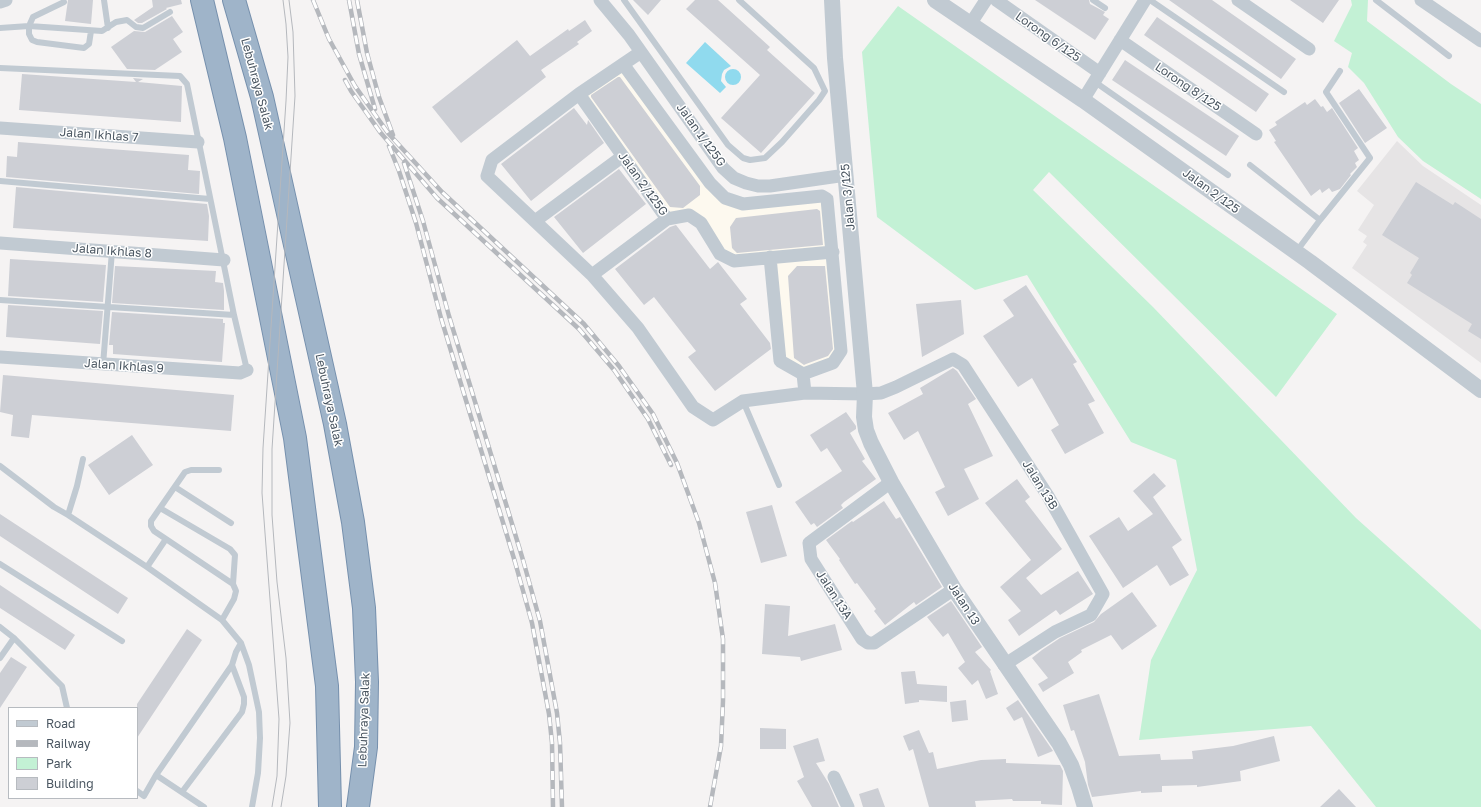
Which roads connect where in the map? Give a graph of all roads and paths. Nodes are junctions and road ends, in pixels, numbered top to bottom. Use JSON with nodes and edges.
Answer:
{"nodes":[{"id":1,"x":6,"y":0,"type":"edge"},
{"id":2,"x":104,"y":0,"type":"edge"},
{"id":3,"x":202,"y":0,"type":"edge"},
{"id":4,"x":234,"y":0,"type":"edge"},
{"id":5,"x":600,"y":0,"type":"edge"},
{"id":6,"x":624,"y":0,"type":"edge"},
{"id":7,"x":739,"y":0,"type":"edge"},
{"id":8,"x":832,"y":0,"type":"edge"},
{"id":9,"x":935,"y":0,"type":"edge"},
{"id":10,"x":986,"y":0,"type":"edge"},
{"id":11,"x":996,"y":0,"type":"edge"},
{"id":12,"x":1093,"y":0,"type":"edge"},
{"id":13,"x":1145,"y":0,"type":"edge"},
{"id":14,"x":1150,"y":0,"type":"edge"},
{"id":15,"x":1238,"y":0,"type":"edge"},
{"id":16,"x":1376,"y":0,"type":"edge"},
{"id":17,"x":1421,"y":0,"type":"edge"},
{"id":18,"x":0,"y":2,"type":"edge"},
{"id":19,"x":64,"y":2,"type":"dead end"},
{"id":20,"x":1105,"y":8,"type":"dead end"},
{"id":21,"x":170,"y":12,"type":"dead end"},
{"id":22,"x":971,"y":23,"type":"junction"},
{"id":23,"x":29,"y":26,"type":"junction"},
{"id":24,"x":0,"y":28,"type":"edge"},
{"id":25,"x":108,"y":28,"type":"junction"},
{"id":26,"x":91,"y":31,"type":"junction"},
{"id":27,"x":1120,"y":40,"type":"junction"},
{"id":28,"x":1481,"y":41,"type":"edge"},
{"id":29,"x":1310,"y":49,"type":"dead end"},
{"id":30,"x":641,"y":52,"type":"junction"},
{"id":31,"x":1449,"y":56,"type":"dead end"},
{"id":32,"x":623,"y":64,"type":"junction"},
{"id":33,"x":0,"y":68,"type":"edge"},
{"id":34,"x":1340,"y":71,"type":"dead end"},
{"id":35,"x":1097,"y":77,"type":"junction"},
{"id":36,"x":1284,"y":92,"type":"dead end"},
{"id":37,"x":579,"y":94,"type":"junction"},
{"id":38,"x":1083,"y":100,"type":"junction"},
{"id":39,"x":0,"y":128,"type":"edge"},
{"id":40,"x":1256,"y":134,"type":"dead end"},
{"id":41,"x":198,"y":142,"type":"junction"},
{"id":42,"x":623,"y":156,"type":"junction"},
{"id":43,"x":1250,"y":165,"type":"dead end"},
{"id":44,"x":1228,"y":175,"type":"dead end"},
{"id":45,"x":846,"y":176,"type":"junction"},
{"id":46,"x":0,"y":181,"type":"edge"},
{"id":47,"x":210,"y":199,"type":"junction"},
{"id":48,"x":667,"y":219,"type":"junction"},
{"id":49,"x":1320,"y":220,"type":"junction"},
{"id":50,"x":535,"y":221,"type":"junction"},
{"id":51,"x":0,"y":243,"type":"edge"},
{"id":52,"x":112,"y":251,"type":"junction"},
{"id":53,"x":833,"y":252,"type":"junction"},
{"id":54,"x":1296,"y":252,"type":"junction"},
{"id":55,"x":770,"y":257,"type":"junction"},
{"id":56,"x":224,"y":260,"type":"junction"},
{"id":57,"x":592,"y":275,"type":"junction"},
{"id":58,"x":0,"y":300,"type":"edge"},
{"id":59,"x":108,"y":307,"type":"junction"},
{"id":60,"x":234,"y":315,"type":"junction"},
{"id":61,"x":0,"y":357,"type":"edge"},
{"id":62,"x":103,"y":365,"type":"junction"},
{"id":63,"x":247,"y":370,"type":"joint"},
{"id":64,"x":803,"y":374,"type":"junction"},
{"id":65,"x":1481,"y":390,"type":"edge"},
{"id":66,"x":805,"y":393,"type":"junction"},
{"id":67,"x":865,"y":394,"type":"junction"},
{"id":68,"x":742,"y":400,"type":"junction"},
{"id":69,"x":83,"y":459,"type":"dead end"},
{"id":70,"x":0,"y":466,"type":"edge"},
{"id":71,"x":219,"y":470,"type":"dead end"},
{"id":72,"x":891,"y":482,"type":"junction"},
{"id":73,"x":779,"y":485,"type":"dead end"},
{"id":74,"x":175,"y":487,"type":"junction"},
{"id":75,"x":160,"y":508,"type":"junction"},
{"id":76,"x":68,"y":515,"type":"junction"},
{"id":77,"x":231,"y":523,"type":"dead end"},
{"id":78,"x":166,"y":539,"type":"junction"},
{"id":79,"x":0,"y":564,"type":"edge"},
{"id":80,"x":147,"y":567,"type":"junction"},
{"id":81,"x":233,"y":584,"type":"junction"},
{"id":82,"x":954,"y":589,"type":"junction"},
{"id":83,"x":222,"y":620,"type":"junction"},
{"id":84,"x":0,"y":627,"type":"edge"},
{"id":85,"x":14,"y":638,"type":"junction"},
{"id":86,"x":122,"y":641,"type":"dead end"},
{"id":87,"x":241,"y":643,"type":"junction"},
{"id":88,"x":0,"y":658,"type":"edge"},
{"id":89,"x":232,"y":665,"type":"junction"},
{"id":90,"x":1004,"y":665,"type":"junction"},
{"id":91,"x":67,"y":707,"type":"edge"},
{"id":92,"x":156,"y":775,"type":"junction"},
{"id":93,"x":834,"y":777,"type":"dead end"},
{"id":94,"x":138,"y":792,"type":"edge"},
{"id":95,"x":182,"y":792,"type":"junction"},
{"id":96,"x":204,"y":807,"type":"edge"},
{"id":97,"x":252,"y":807,"type":"edge"},
{"id":98,"x":330,"y":807,"type":"edge"},
{"id":99,"x":358,"y":807,"type":"edge"},
{"id":100,"x":848,"y":807,"type":"edge"},
{"id":101,"x":1085,"y":807,"type":"edge"}],
"edges":[{"from":1,"to":18,"type":"street"},
{"from":2,"to":25,"type":"lane"},
{"from":3,"to":98,"type":"highway"},
{"from":4,"to":99,"type":"highway","name":"Lebuhraya Salak"},
{"from":5,"to":30,"type":"street","name":"Jalan 1/125G"},
{"from":6,"to":7,"type":"lane"},
{"from":8,"to":45,"type":"street","name":"Jalan 3/125"},
{"from":9,"to":22,"type":"street","name":"Jalan 2/125"},
{"from":10,"to":22,"type":"street"},
{"from":11,"to":35,"type":"street","name":"Lorong 6/125"},
{"from":12,"to":20,"type":"lane"},
{"from":13,"to":27,"type":"street"},
{"from":14,"to":36,"type":"lane"},
{"from":15,"to":29,"type":"street"},
{"from":16,"to":31,"type":"lane"},
{"from":17,"to":28,"type":"street"},
{"from":19,"to":23,"type":"lane"},
{"from":21,"to":25,"type":"lane"},
{"from":22,"to":38,"type":"street","name":"Jalan 2/125"},
{"from":23,"to":24,"type":"lane"},
{"from":23,"to":26,"type":"lane"},
{"from":23,"to":26,"type":"lane"},
{"from":25,"to":26,"type":"lane"},
{"from":27,"to":35,"type":"street"},
{"from":27,"to":40,"type":"street","name":"Lorong 8/125"},
{"from":30,"to":32,"type":"street"},
{"from":30,"to":45,"type":"street","name":"Jalan 1/125G"},
{"from":32,"to":37,"type":"street"},
{"from":32,"to":53,"type":"street"},
{"from":33,"to":41,"type":"lane"},
{"from":34,"to":49,"type":"lane"},
{"from":35,"to":38,"type":"street"},
{"from":35,"to":44,"type":"lane"},
{"from":37,"to":42,"type":"street","name":"Jalan 2/125G"},
{"from":37,"to":50,"type":"street"},
{"from":38,"to":54,"type":"street","name":"Jalan 2/125"},
{"from":39,"to":41,"type":"street","name":"Jalan Ikhlas 7"},
{"from":41,"to":47,"type":"lane"},
{"from":42,"to":48,"type":"street","name":"Jalan 2/125G"},
{"from":42,"to":50,"type":"street"},
{"from":43,"to":49,"type":"lane"},
{"from":45,"to":67,"type":"street","name":"Jalan 3/125"},
{"from":46,"to":47,"type":"lane"},
{"from":47,"to":56,"type":"lane"},
{"from":48,"to":55,"type":"street","name":"Jalan 2/125G"},
{"from":48,"to":57,"type":"street"},
{"from":49,"to":54,"type":"lane"},
{"from":50,"to":57,"type":"street"},
{"from":51,"to":52,"type":"street","name":"Jalan Ikhlas 8"},
{"from":52,"to":56,"type":"street","name":"Jalan Ikhlas 8"},
{"from":52,"to":59,"type":"lane"},
{"from":53,"to":55,"type":"street","name":"Jalan 2/125G"},
{"from":53,"to":64,"type":"street"},
{"from":54,"to":65,"type":"street","name":"Jalan 2/125"},
{"from":55,"to":64,"type":"street"},
{"from":56,"to":60,"type":"lane"},
{"from":57,"to":68,"type":"street"},
{"from":58,"to":59,"type":"lane"},
{"from":59,"to":60,"type":"lane"},
{"from":59,"to":62,"type":"lane"},
{"from":60,"to":63,"type":"lane"},
{"from":61,"to":62,"type":"street","name":"Jalan Ikhlas 9"},
{"from":62,"to":63,"type":"street","name":"Jalan Ikhlas 9"},
{"from":64,"to":66,"type":"street"},
{"from":66,"to":67,"type":"street"},
{"from":66,"to":68,"type":"street"},
{"from":67,"to":72,"type":"street","name":"Jalan 13"},
{"from":67,"to":90,"type":"street","name":"Jalan 13B"},
{"from":68,"to":73,"type":"lane"},
{"from":69,"to":76,"type":"lane"},
{"from":70,"to":76,"type":"lane"},
{"from":71,"to":74,"type":"lane"},
{"from":72,"to":82,"type":"street","name":"Jalan 13"},
{"from":72,"to":82,"type":"street","name":"Jalan 13A"},
{"from":74,"to":75,"type":"lane"},
{"from":74,"to":77,"type":"lane"},
{"from":75,"to":78,"type":"lane"},
{"from":75,"to":81,"type":"lane"},
{"from":76,"to":80,"type":"lane"},
{"from":78,"to":80,"type":"lane"},
{"from":78,"to":81,"type":"lane"},
{"from":79,"to":86,"type":"lane"},
{"from":80,"to":83,"type":"lane"},
{"from":81,"to":83,"type":"lane"},
{"from":82,"to":90,"type":"street","name":"Jalan 13"},
{"from":83,"to":87,"type":"lane"},
{"from":84,"to":85,"type":"lane"},
{"from":85,"to":88,"type":"lane"},
{"from":85,"to":91,"type":"lane"},
{"from":87,"to":89,"type":"lane"},
{"from":87,"to":97,"type":"lane"},
{"from":89,"to":92,"type":"lane"},
{"from":89,"to":95,"type":"lane"},
{"from":90,"to":101,"type":"street","name":"Jalan 13"},
{"from":92,"to":94,"type":"lane"},
{"from":92,"to":95,"type":"lane"},
{"from":93,"to":100,"type":"street"},
{"from":95,"to":96,"type":"lane"}]}
